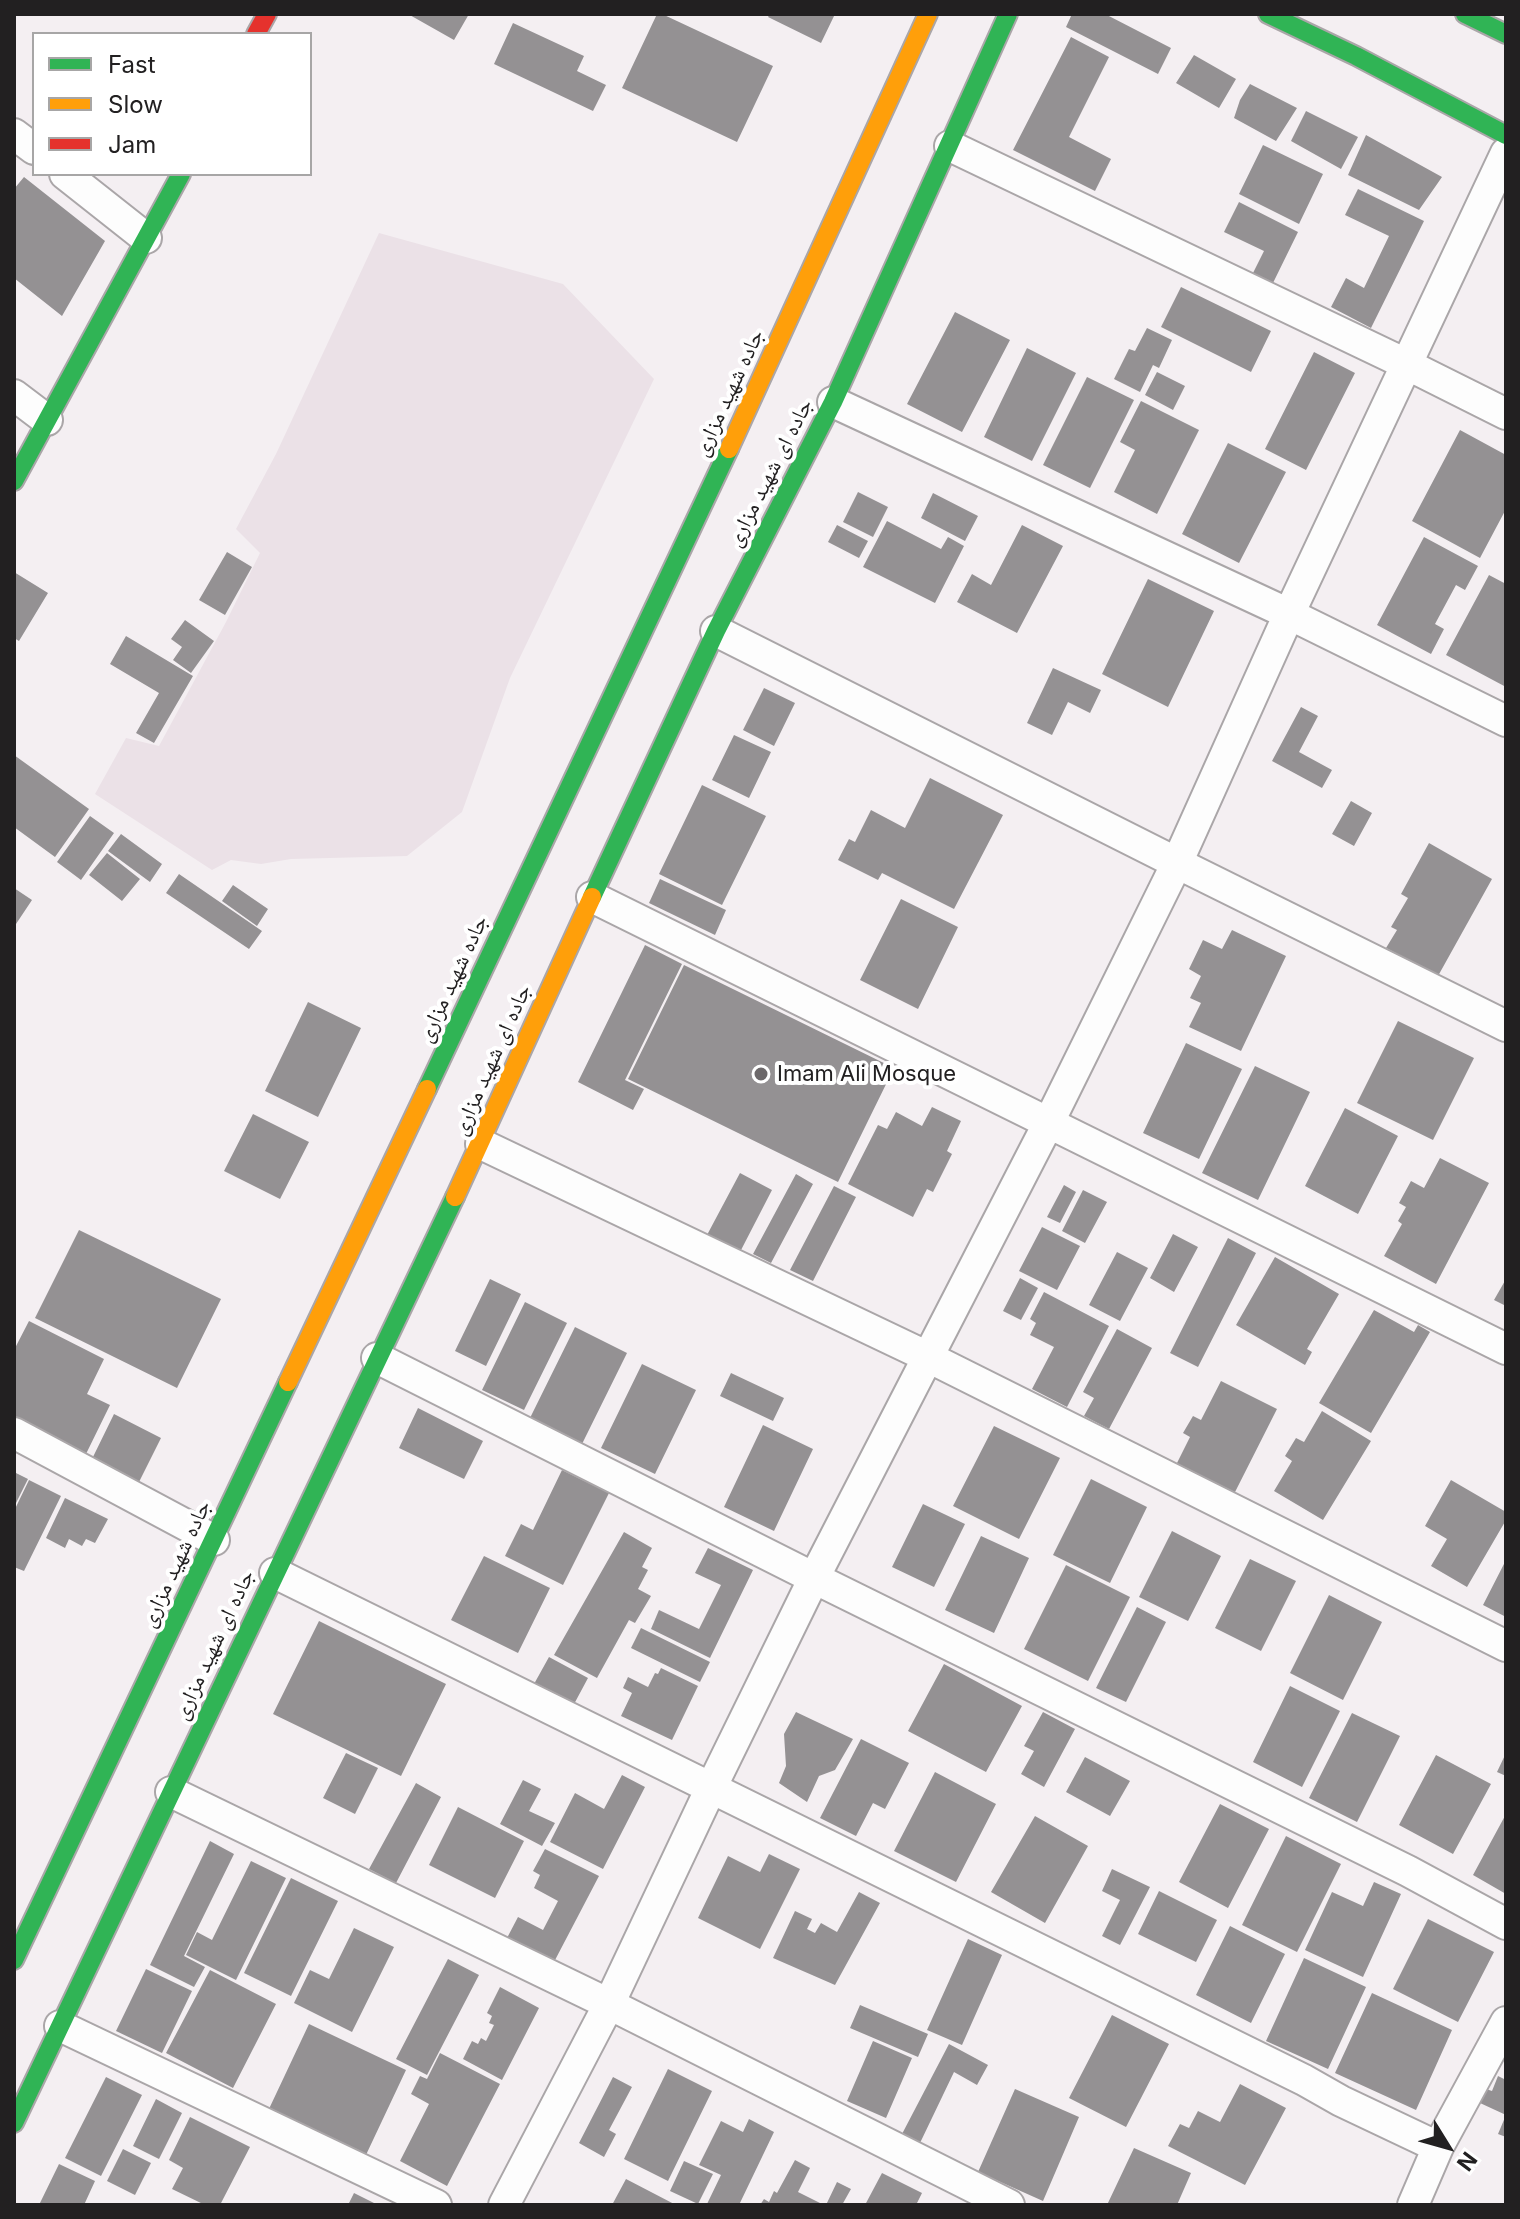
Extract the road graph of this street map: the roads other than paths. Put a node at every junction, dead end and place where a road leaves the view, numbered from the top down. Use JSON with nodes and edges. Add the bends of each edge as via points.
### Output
{"nodes":[{"id":1,"x":267,"y":14,"type":"edge"},
{"id":2,"x":928,"y":14,"type":"edge"},
{"id":3,"x":1008,"y":14,"type":"edge"},
{"id":4,"x":1268,"y":14,"type":"edge"},
{"id":5,"x":1465,"y":14,"type":"edge"},
{"id":6,"x":257,"y":32,"type":"edge"},
{"id":7,"x":1506,"y":34,"type":"edge"},
{"id":8,"x":14,"y":134,"type":"edge"},
{"id":9,"x":1506,"y":135,"type":"edge"},
{"id":10,"x":950,"y":146,"type":"junction"},
{"id":11,"x":32,"y":148,"type":"edge"},
{"id":12,"x":1506,"y":153,"type":"edge"},
{"id":13,"x":68,"y":176,"type":"edge"},
{"id":14,"x":180,"y":176,"type":"edge"},
{"id":15,"x":146,"y":238,"type":"junction"},
{"id":16,"x":1406,"y":364,"type":"junction"},
{"id":17,"x":14,"y":395,"type":"edge"},
{"id":18,"x":833,"y":402,"type":"junction"},
{"id":19,"x":1506,"y":414,"type":"edge"},
{"id":20,"x":47,"y":420,"type":"junction"},
{"id":21,"x":14,"y":481,"type":"edge"},
{"id":22,"x":1289,"y":614,"type":"junction"},
{"id":23,"x":716,"y":631,"type":"junction"},
{"id":24,"x":1506,"y":721,"type":"edge"},
{"id":25,"x":1177,"y":863,"type":"junction"},
{"id":26,"x":592,"y":897,"type":"junction"},
{"id":27,"x":1506,"y":1026,"type":"edge"},
{"id":28,"x":1049,"y":1122,"type":"junction"},
{"id":29,"x":481,"y":1144,"type":"junction"},
{"id":30,"x":1506,"y":1349,"type":"edge"},
{"id":31,"x":928,"y":1357,"type":"junction"},
{"id":32,"x":377,"y":1358,"type":"junction"},
{"id":33,"x":14,"y":1433,"type":"edge"},
{"id":34,"x":214,"y":1540,"type":"junction"},
{"id":35,"x":275,"y":1573,"type":"junction"},
{"id":36,"x":814,"y":1578,"type":"junction"},
{"id":37,"x":1506,"y":1646,"type":"edge"},
{"id":38,"x":711,"y":1788,"type":"junction"},
{"id":39,"x":171,"y":1792,"type":"junction"},
{"id":40,"x":1506,"y":1924,"type":"edge"},
{"id":41,"x":14,"y":1960,"type":"edge"},
{"id":42,"x":609,"y":2004,"type":"junction"},
{"id":43,"x":1506,"y":2022,"type":"edge"},
{"id":44,"x":60,"y":2026,"type":"junction"},
{"id":45,"x":14,"y":2123,"type":"edge"},
{"id":46,"x":1438,"y":2147,"type":"junction"},
{"id":47,"x":436,"y":2205,"type":"edge"},
{"id":48,"x":504,"y":2205,"type":"edge"},
{"id":49,"x":1009,"y":2205,"type":"edge"},
{"id":50,"x":1413,"y":2205,"type":"edge"}],
"edges":[{"from":1,"to":6,"type":"main road"},
{"from":2,"to":34,"type":"main road","name":"جاده شهید مزاری","via":[[708,496]]},
{"from":3,"to":10,"type":"main road","name":"جاده ای شهید مزاری"},
{"from":4,"to":9,"type":"main road"},
{"from":5,"to":7,"type":"main road"},
{"from":8,"to":11,"type":"street"},
{"from":10,"to":16,"type":"street"},
{"from":10,"to":18,"type":"main road","name":"جاده ای شهید مزاری"},
{"from":12,"to":16,"type":"street"},
{"from":13,"to":15,"type":"street"},
{"from":14,"to":15,"type":"main road"},
{"from":15,"to":20,"type":"main road"},
{"from":16,"to":19,"type":"street"},
{"from":16,"to":22,"type":"street"},
{"from":17,"to":20,"type":"street"},
{"from":18,"to":22,"type":"street"},
{"from":18,"to":23,"type":"main road","name":"جاده ای شهید مزاری"},
{"from":20,"to":21,"type":"main road"},
{"from":22,"to":24,"type":"street"},
{"from":22,"to":25,"type":"street"},
{"from":23,"to":25,"type":"street"},
{"from":23,"to":26,"type":"main road","name":"جاده ای شهید مزاری"},
{"from":25,"to":27,"type":"street"},
{"from":25,"to":28,"type":"street"},
{"from":26,"to":28,"type":"street"},
{"from":26,"to":29,"type":"main road","name":"جاده ای شهید مزاری"},
{"from":28,"to":30,"type":"street"},
{"from":28,"to":31,"type":"street"},
{"from":29,"to":31,"type":"street"},
{"from":29,"to":32,"type":"main road","name":"جاده ای شهید مزاری"},
{"from":31,"to":36,"type":"street"},
{"from":31,"to":37,"type":"street"},
{"from":32,"to":35,"type":"main road","name":"جاده ای شهید مزاری"},
{"from":32,"to":36,"type":"street"},
{"from":33,"to":34,"type":"street"},
{"from":34,"to":41,"type":"main road","name":"جاده شهید مزاری"},
{"from":35,"to":38,"type":"street"},
{"from":35,"to":39,"type":"main road","name":"جاده ای شهید مزاری"},
{"from":36,"to":38,"type":"street"},
{"from":36,"to":40,"type":"street"},
{"from":38,"to":42,"type":"street"},
{"from":38,"to":46,"type":"street"},
{"from":39,"to":42,"type":"street"},
{"from":39,"to":44,"type":"main road","name":"جاده ای شهید مزاری"},
{"from":42,"to":48,"type":"street"},
{"from":42,"to":49,"type":"street"},
{"from":43,"to":46,"type":"street"},
{"from":44,"to":45,"type":"main road","name":"جاده ای شهید مزاری"},
{"from":44,"to":47,"type":"street"},
{"from":46,"to":50,"type":"street"}]}
